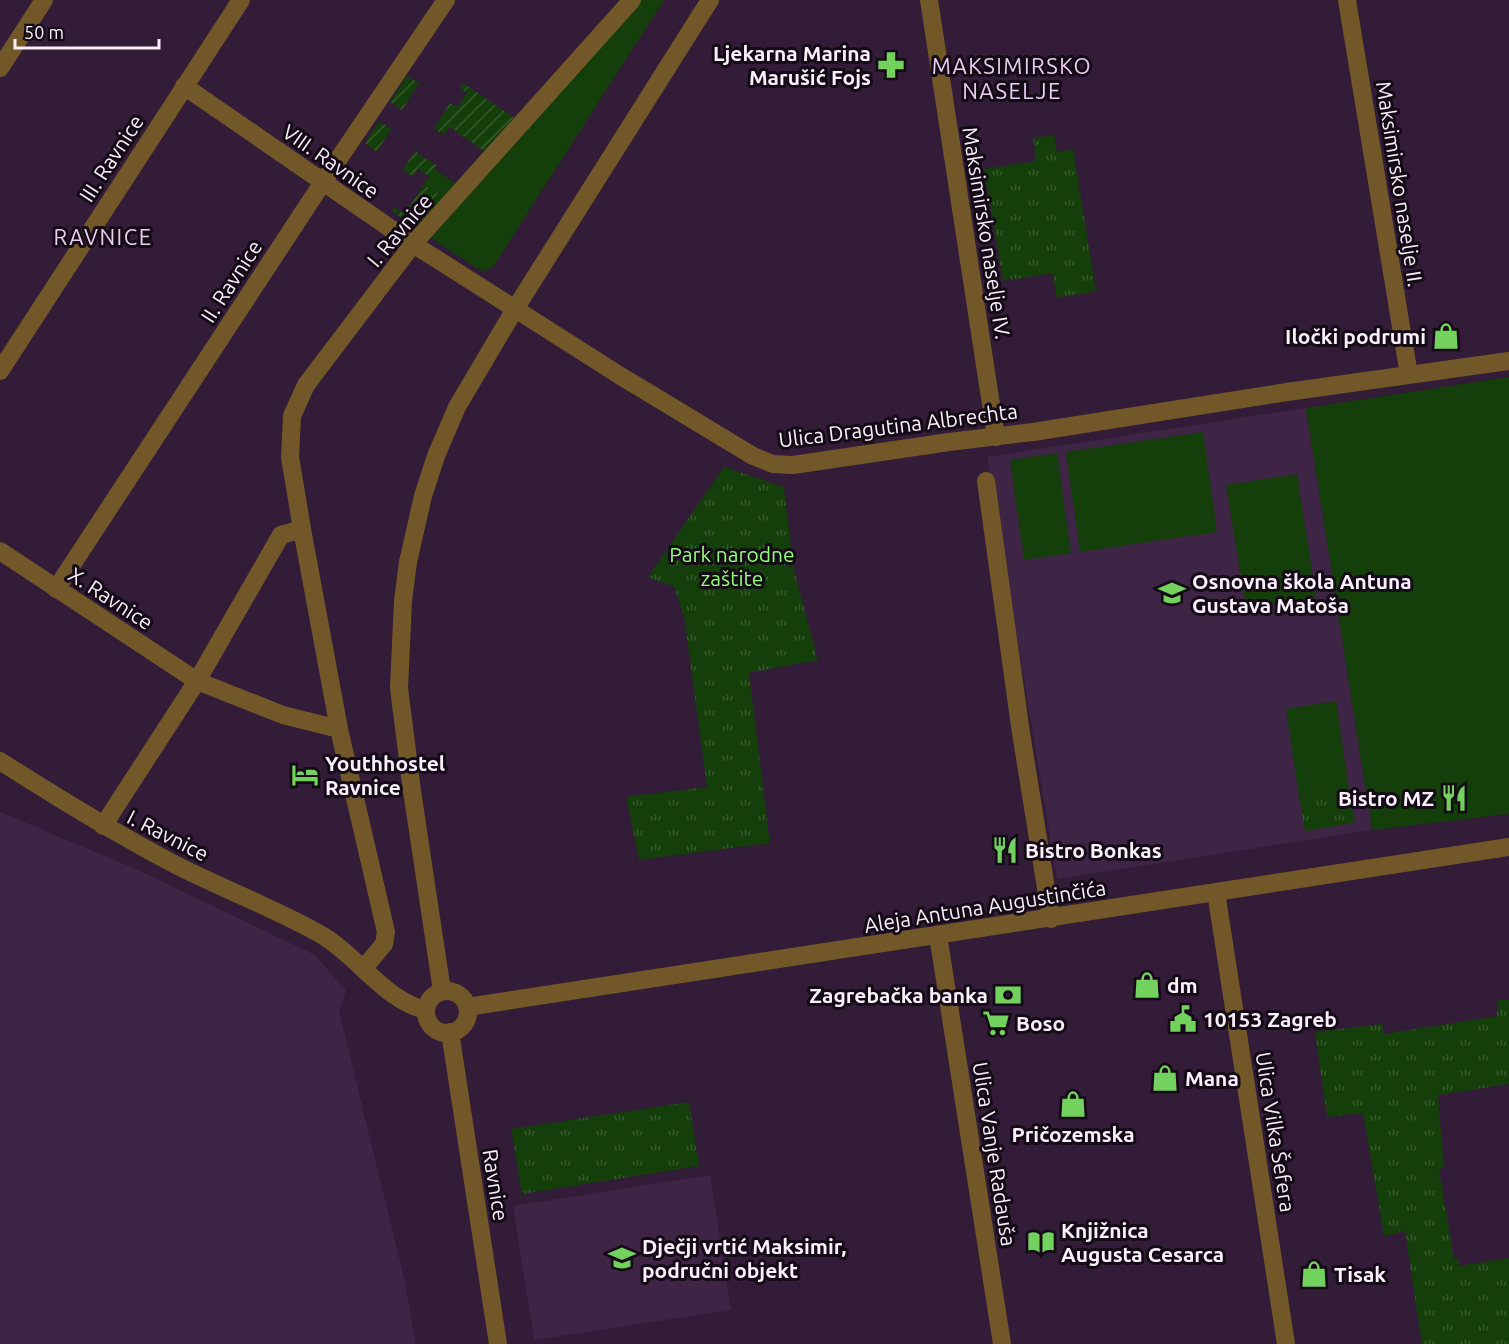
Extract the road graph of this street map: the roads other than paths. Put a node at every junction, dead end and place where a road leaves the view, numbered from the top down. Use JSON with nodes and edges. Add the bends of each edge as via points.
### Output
{"nodes":[{"id":1,"x":44,"y":0,"type":"edge"},
{"id":2,"x":241,"y":0,"type":"edge"},
{"id":3,"x":446,"y":0,"type":"edge"},
{"id":4,"x":632,"y":0,"type":"edge"},
{"id":5,"x":710,"y":0,"type":"edge"},
{"id":6,"x":929,"y":0,"type":"edge"},
{"id":7,"x":1347,"y":0,"type":"edge"},
{"id":8,"x":0,"y":68,"type":"edge"},
{"id":9,"x":184,"y":86,"type":"junction"},
{"id":10,"x":323,"y":182,"type":"junction"},
{"id":11,"x":413,"y":244,"type":"junction"},
{"id":12,"x":515,"y":309,"type":"junction"},
{"id":13,"x":1509,"y":361,"type":"edge"},
{"id":14,"x":0,"y":371,"type":"edge"},
{"id":15,"x":1409,"y":375,"type":"junction"},
{"id":16,"x":996,"y":437,"type":"junction"},
{"id":17,"x":986,"y":481,"type":"dead end"},
{"id":18,"x":302,"y":529,"type":"junction"},
{"id":19,"x":0,"y":551,"type":"edge"},
{"id":20,"x":56,"y":589,"type":"junction"},
{"id":21,"x":197,"y":681,"type":"junction"},
{"id":22,"x":339,"y":729,"type":"junction"},
{"id":23,"x":0,"y":761,"type":"edge"},
{"id":24,"x":103,"y":826,"type":"junction"},
{"id":25,"x":1509,"y":847,"type":"edge"},
{"id":26,"x":1216,"y":892,"type":"junction"},
{"id":27,"x":1051,"y":919,"type":"junction"},
{"id":28,"x":938,"y":935,"type":"junction"},
{"id":29,"x":364,"y":968,"type":"junction"},
{"id":30,"x":442,"y":991,"type":"junction"},
{"id":31,"x":467,"y":1007,"type":"junction"},
{"id":32,"x":426,"y":1010,"type":"junction"},
{"id":33,"x":450,"y":1032,"type":"junction"},
{"id":34,"x":498,"y":1344,"type":"edge"},
{"id":35,"x":1002,"y":1344,"type":"edge"},
{"id":36,"x":1286,"y":1344,"type":"edge"}],
"edges":[{"from":1,"to":8,"type":"street"},
{"from":2,"to":9,"type":"street","name":"III. Ravnice"},
{"from":3,"to":10,"type":"street","name":"II. Ravnice"},
{"from":4,"to":11,"type":"street","name":"I. Ravnice"},
{"from":5,"to":12,"type":"street"},
{"from":6,"to":16,"type":"street","name":"Maksimirsko naselje IV."},
{"from":7,"to":15,"type":"street","name":"Maksimirsko naselje II."},
{"from":9,"to":10,"type":"street","name":"VIII. Ravnice"},
{"from":9,"to":14,"type":"street","name":"III. Ravnice"},
{"from":10,"to":11,"type":"street","name":"VIII. Ravnice"},
{"from":10,"to":20,"type":"street","name":"II. Ravnice"},
{"from":11,"to":12,"type":"street","name":"VIII. Ravnice"},
{"from":11,"to":18,"type":"street","name":"I. Ravnice","via":[[306,385],[292,416],[290,457]]},
{"from":12,"to":16,"type":"street","name":"Ulica Dragutina Albrechta","via":[[715,434],[773,464],[794,465]]},
{"from":12,"to":30,"type":"street","via":[[457,407],[436,456],[423,496],[403,601],[399,688]]},
{"from":13,"to":15,"type":"street","name":"Ulica Dragutina Albrechta"},
{"from":15,"to":16,"type":"street","name":"Ulica Dragutina Albrechta"},
{"from":17,"to":27,"type":"street"},
{"from":18,"to":21,"type":"street","name":"I. Ravnice","via":[[282,535]]},
{"from":18,"to":22,"type":"street","name":"I. Ravnice"},
{"from":19,"to":20,"type":"street","name":"X. Ravnice"},
{"from":20,"to":21,"type":"street","name":"X. Ravnice"},
{"from":21,"to":22,"type":"street","via":[[283,715]]},
{"from":21,"to":24,"type":"street","name":"I. Ravnice"},
{"from":22,"to":29,"type":"street","name":"I. Ravnice","via":[[386,932],[384,944]]},
{"from":23,"to":24,"type":"street"},
{"from":24,"to":29,"type":"street","name":"I. Ravnice","via":[[320,934]]},
{"from":25,"to":26,"type":"street","name":"Aleja Antuna Augustinčića"},
{"from":26,"to":27,"type":"street","name":"Aleja Antuna Augustinčića"},
{"from":26,"to":36,"type":"street","name":"Ulica Vilka Šefera"},
{"from":27,"to":28,"type":"street","name":"Aleja Antuna Augustinčića"},
{"from":28,"to":31,"type":"street","name":"Aleja Antuna Augustinčića"},
{"from":28,"to":35,"type":"street","name":"Ulica Vanje Radauša"},
{"from":29,"to":32,"type":"street","name":"I. Ravnice","via":[[401,1002]]},
{"from":30,"to":31,"type":"street","via":[[461,996]]},
{"from":30,"to":32,"type":"street","via":[[431,998]]},
{"from":31,"to":33,"type":"street","via":[[466,1020]]},
{"from":32,"to":33,"type":"street","via":[[432,1027]]},
{"from":33,"to":34,"type":"street","name":"Ravnice"}]}
